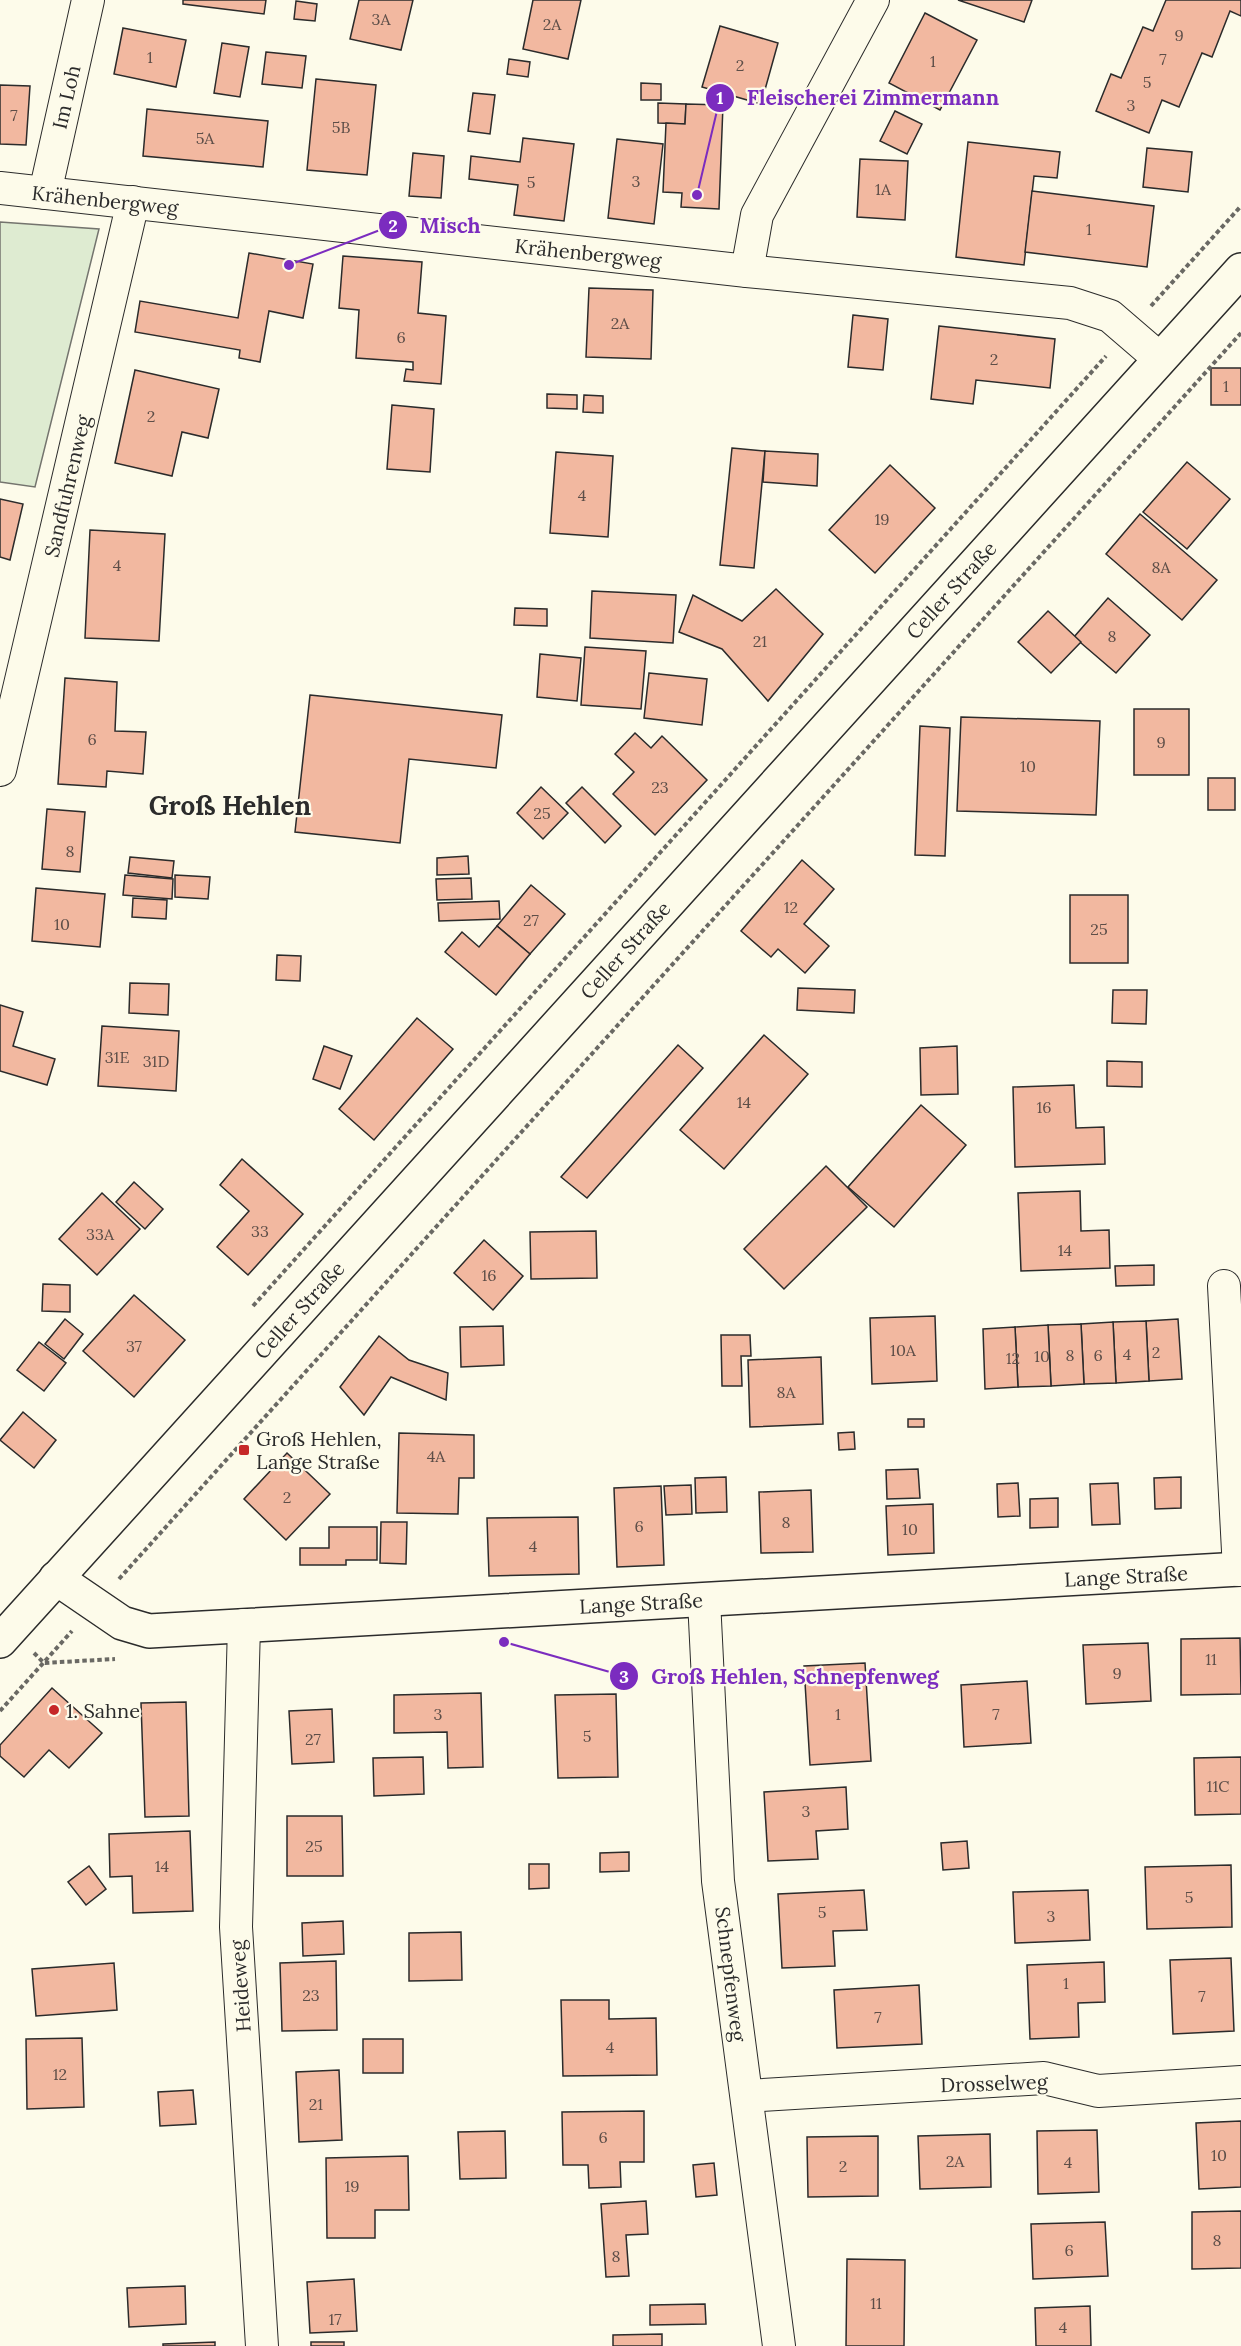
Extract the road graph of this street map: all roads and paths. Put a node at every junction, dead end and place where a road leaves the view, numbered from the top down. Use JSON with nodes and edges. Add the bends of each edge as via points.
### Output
{"nodes":[{"id":1,"x":88,"y":0,"type":"edge"},
{"id":2,"x":873,"y":0,"type":"edge"},
{"id":3,"x":0,"y":188,"type":"edge"},
{"id":4,"x":45,"y":193,"type":"junction"},
{"id":5,"x":133,"y":202,"type":"junction"},
{"id":6,"x":1241,"y":206,"type":"edge"},
{"id":7,"x":1214,"y":236,"type":"dead end"},
{"id":8,"x":1241,"y":270,"type":"edge"},
{"id":9,"x":747,"y":271,"type":"junction"},
{"id":10,"x":1241,"y":333,"type":"edge"},
{"id":11,"x":1160,"y":359,"type":"junction"},
{"id":12,"x":1032,"y":437,"type":"dead end"},
{"id":13,"x":0,"y":770,"type":"edge"},
{"id":14,"x":1224,"y":1286,"type":"dead end"},
{"id":15,"x":250,"y":1308,"type":"dead end"},
{"id":16,"x":172,"y":1520,"type":"dead end"},
{"id":17,"x":1240,"y":1570,"type":"edge"},
{"id":18,"x":56,"y":1578,"type":"junction"},
{"id":19,"x":704,"y":1600,"type":"junction"},
{"id":20,"x":244,"y":1625,"type":"junction"},
{"id":21,"x":149,"y":1631,"type":"junction"},
{"id":22,"x":5,"y":1636,"type":"edge"},
{"id":23,"x":0,"y":1711,"type":"edge"},
{"id":24,"x":1241,"y":2082,"type":"edge"},
{"id":25,"x":747,"y":2096,"type":"junction"},
{"id":26,"x":262,"y":2346,"type":"edge"},
{"id":27,"x":779,"y":2346,"type":"edge"}],
"edges":[{"from":1,"to":4,"type":"street","name":"Im Loh"},
{"from":2,"to":9,"type":"street","via":[[757,215]]},
{"from":3,"to":4,"type":"street","name":"Krähenbergweg"},
{"from":4,"to":5,"type":"street","name":"Krähenbergweg"},
{"from":5,"to":9,"type":"street","name":"Krähenbergweg"},
{"from":5,"to":13,"type":"street","name":"Sandfuhrenweg"},
{"from":6,"to":7,"type":"path"},
{"from":8,"to":11,"type":"main road","name":"Celler Straße"},
{"from":9,"to":11,"type":"street","name":"Krähenbergweg","via":[[1070,303],[1110,316]]},
{"from":10,"to":16,"type":"path"},
{"from":11,"to":18,"type":"main road","name":"Celler Straße"},
{"from":12,"to":15,"type":"path"},
{"from":14,"to":17,"type":"street"},
{"from":17,"to":19,"type":"main road","name":"Lange Straße"},
{"from":18,"to":21,"type":"main road","name":"Lange Straße","via":[[122,1623]]},
{"from":18,"to":22,"type":"main road","name":"Celler Straße"},
{"from":19,"to":20,"type":"main road","name":"Lange Straße"},
{"from":19,"to":25,"type":"street","name":"Schnepfenweg","via":[[718,1881]]},
{"from":20,"to":21,"type":"main road","name":"Lange Straße"},
{"from":20,"to":26,"type":"street","name":"Heideweg","via":[[236,1927]]},
{"from":21,"to":23,"type":"path","via":[[135,1658],[44,1663]]},
{"from":24,"to":25,"type":"street","name":"Drosselweg","via":[[1098,2091],[1044,2078]]},
{"from":25,"to":27,"type":"street","name":"Schnepfenweg"}]}
